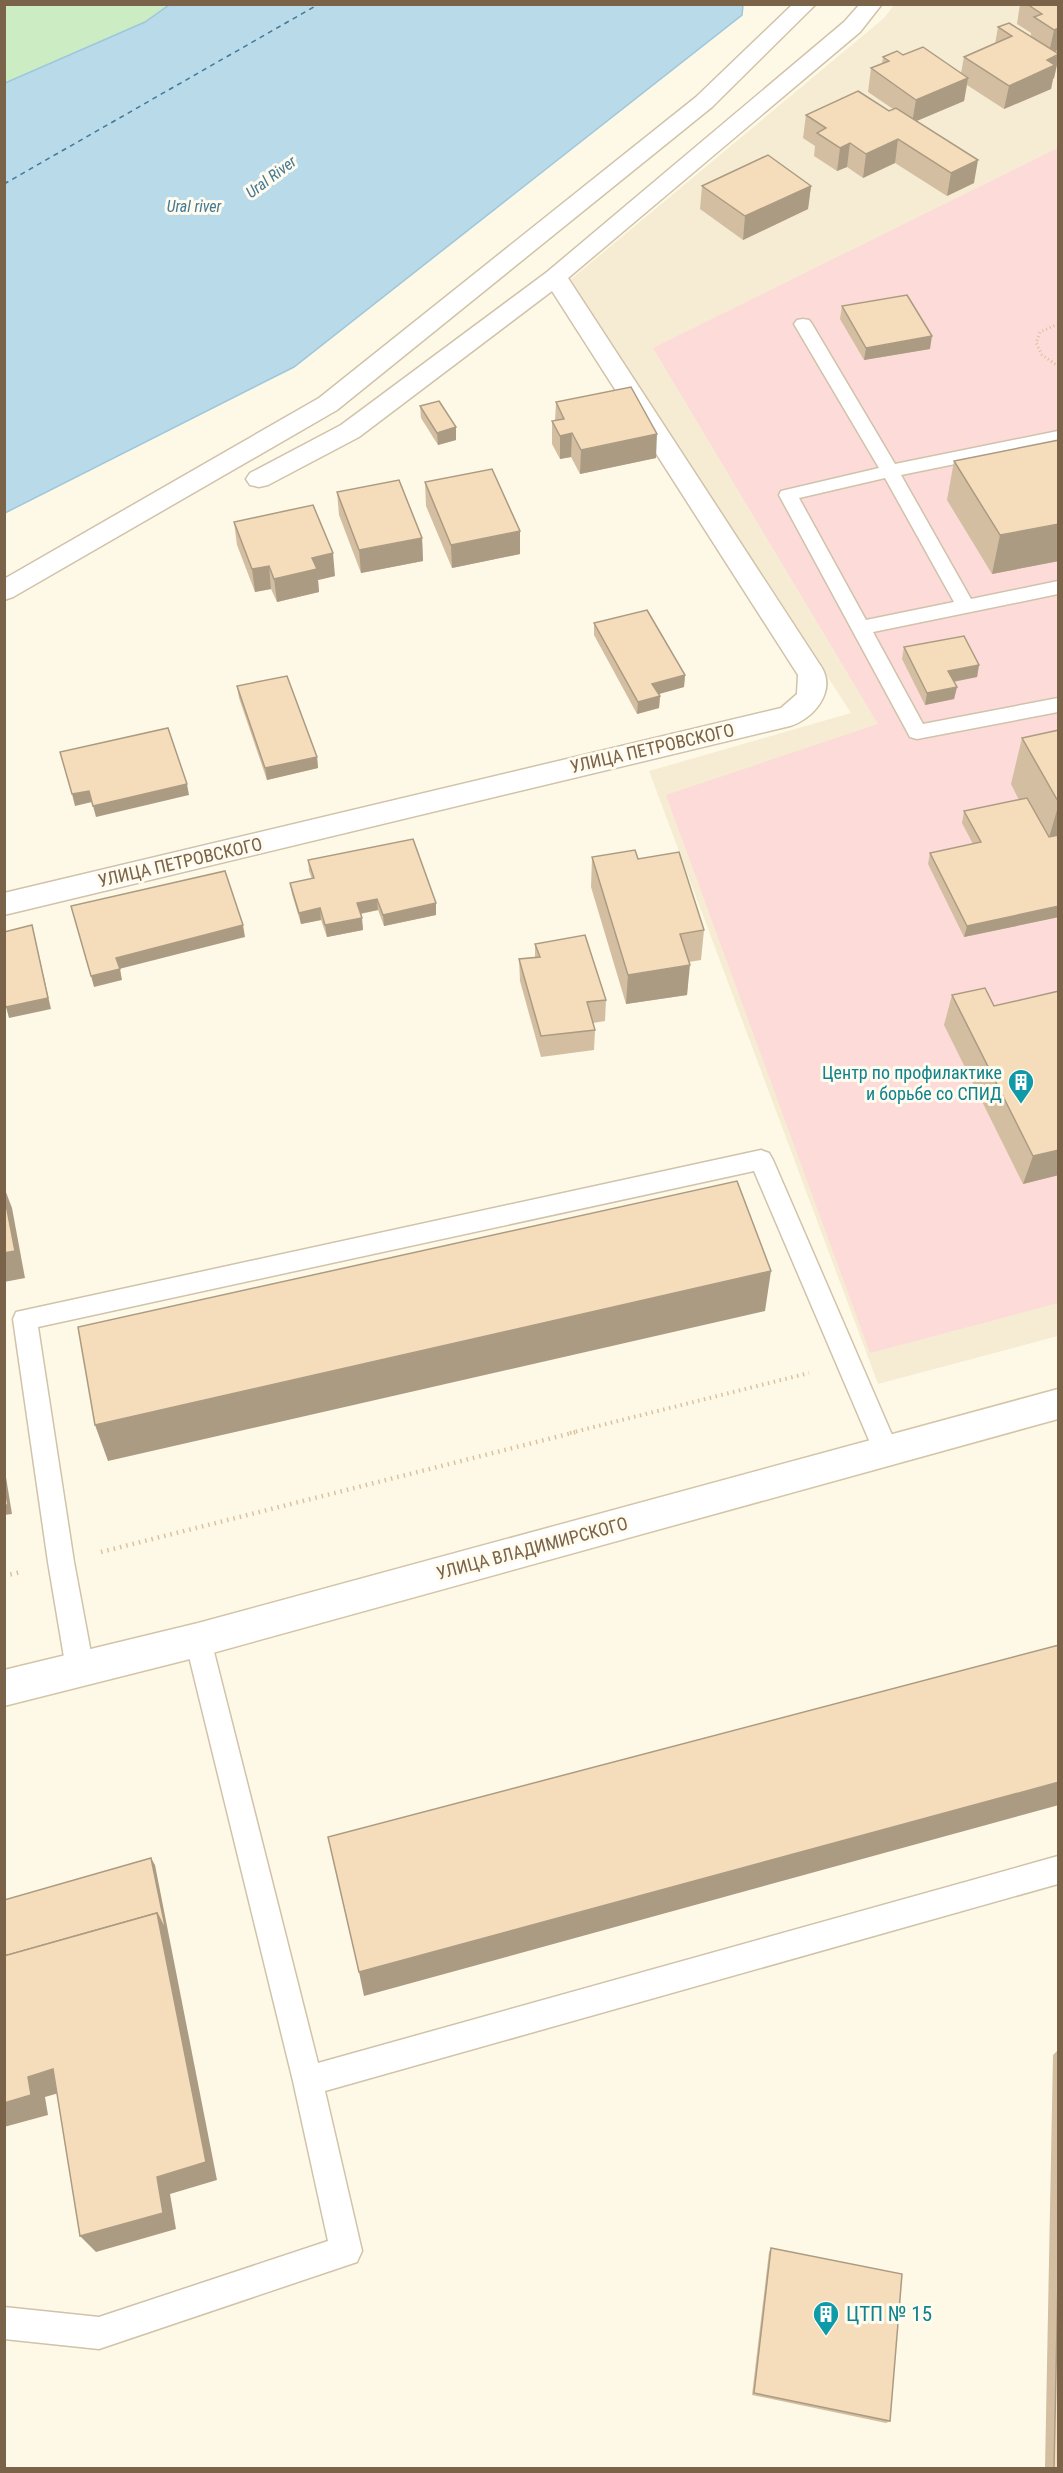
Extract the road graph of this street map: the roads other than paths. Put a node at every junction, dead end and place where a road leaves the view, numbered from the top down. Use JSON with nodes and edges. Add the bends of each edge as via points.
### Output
{"nodes":[{"id":1,"x":806,"y":4,"type":"edge"},
{"id":2,"x":872,"y":4,"type":"edge"},
{"id":3,"x":555,"y":277,"type":"junction"},
{"id":4,"x":803,"y":324,"type":"dead end"},
{"id":5,"x":1059,"y":437,"type":"edge"},
{"id":6,"x":890,"y":471,"type":"junction"},
{"id":7,"x":259,"y":479,"type":"dead end"},
{"id":8,"x":1059,"y":588,"type":"edge"},
{"id":9,"x":4,"y":591,"type":"edge"},
{"id":10,"x":966,"y":607,"type":"junction"},
{"id":11,"x":861,"y":628,"type":"junction"},
{"id":12,"x":1059,"y":705,"type":"edge"},
{"id":13,"x":4,"y":904,"type":"edge"},
{"id":14,"x":15,"y":1321,"type":"edge"},
{"id":15,"x":1059,"y":1404,"type":"edge"},
{"id":16,"x":886,"y":1452,"type":"junction"},
{"id":17,"x":198,"y":1640,"type":"junction"},
{"id":18,"x":80,"y":1669,"type":"junction"},
{"id":19,"x":4,"y":1688,"type":"edge"},
{"id":20,"x":1059,"y":1870,"type":"edge"},
{"id":21,"x":308,"y":2081,"type":"junction"},
{"id":22,"x":4,"y":2323,"type":"edge"}],
"edges":[{"from":1,"to":9,"type":"street","via":[[704,102],[328,404]]},
{"from":2,"to":3,"type":"street","via":[[852,27]]},
{"from":3,"to":7,"type":"street","via":[[350,431]]},
{"from":3,"to":13,"type":"street","name":"УЛИЦА ПЕТРОВСКОГО","via":[[812,675],[811,697],[790,716]]},
{"from":4,"to":6,"type":"lane"},
{"from":5,"to":6,"type":"lane"},
{"from":6,"to":10,"type":"lane"},
{"from":6,"to":11,"type":"lane","via":[[788,495]]},
{"from":8,"to":10,"type":"lane"},
{"from":10,"to":11,"type":"lane"},
{"from":11,"to":12,"type":"lane","via":[[917,732]]},
{"from":14,"to":16,"type":"lane","via":[[761,1160]]},
{"from":14,"to":18,"type":"lane"},
{"from":15,"to":16,"type":"street","name":"УЛИЦА ВЛАДИМИРСКОГО"},
{"from":16,"to":17,"type":"street","name":"УЛИЦА ВЛАДИМИРСКОГО"},
{"from":17,"to":18,"type":"street","name":"УЛИЦА ВЛАДИМИРСКОГО"},
{"from":17,"to":21,"type":"lane"},
{"from":18,"to":19,"type":"street","name":"УЛИЦА ВЛАДИМИРСКОГО"},
{"from":20,"to":21,"type":"lane"},
{"from":21,"to":22,"type":"lane","via":[[346,2251],[99,2333]]}]}
